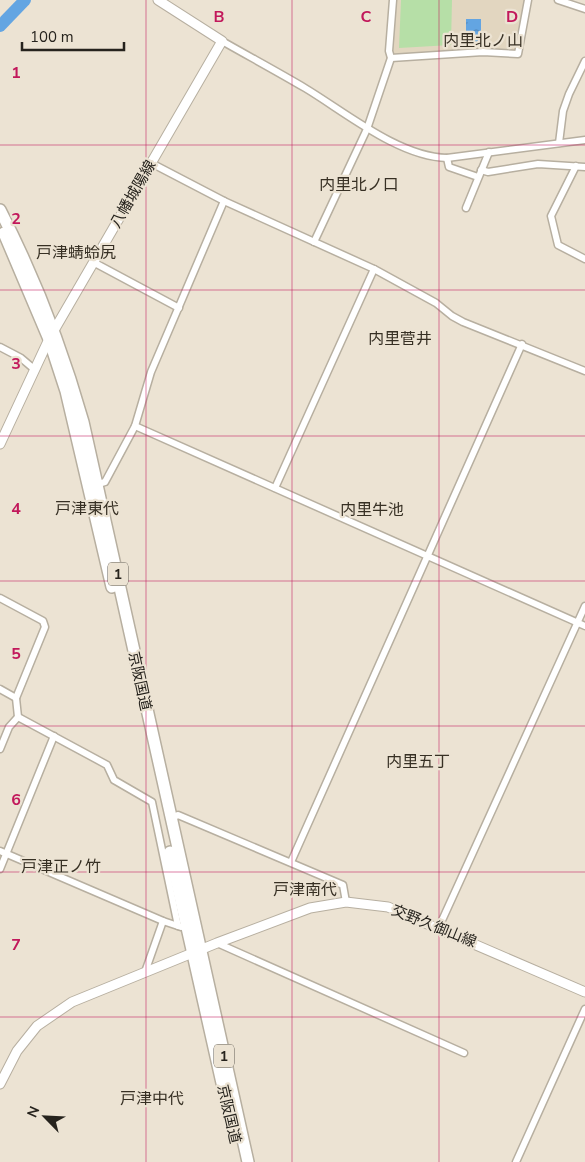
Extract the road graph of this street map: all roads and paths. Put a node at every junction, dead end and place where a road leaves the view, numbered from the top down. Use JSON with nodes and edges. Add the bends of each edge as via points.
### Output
{"nodes":[{"id":1,"x":158,"y":0,"type":"edge"},
{"id":2,"x":393,"y":0,"type":"edge"},
{"id":3,"x":528,"y":0,"type":"edge"},
{"id":4,"x":558,"y":0,"type":"edge"},
{"id":5,"x":585,"y":10,"type":"edge"},
{"id":6,"x":222,"y":41,"type":"junction"},
{"id":7,"x":391,"y":58,"type":"junction"},
{"id":8,"x":585,"y":61,"type":"edge"},
{"id":9,"x":368,"y":129,"type":"junction"},
{"id":10,"x":585,"y":140,"type":"edge"},
{"id":11,"x":559,"y":143,"type":"junction"},
{"id":12,"x":489,"y":152,"type":"junction"},
{"id":13,"x":447,"y":158,"type":"junction"},
{"id":14,"x":150,"y":163,"type":"junction"},
{"id":15,"x":576,"y":166,"type":"junction"},
{"id":16,"x":585,"y":167,"type":"edge"},
{"id":17,"x":481,"y":170,"type":"junction"},
{"id":18,"x":478,"y":177,"type":"junction"},
{"id":19,"x":224,"y":201,"type":"junction"},
{"id":20,"x":466,"y":208,"type":"dead end"},
{"id":21,"x":0,"y":210,"type":"edge"},
{"id":22,"x":0,"y":225,"type":"edge"},
{"id":23,"x":314,"y":242,"type":"junction"},
{"id":24,"x":585,"y":259,"type":"edge"},
{"id":25,"x":93,"y":262,"type":"junction"},
{"id":26,"x":374,"y":269,"type":"junction"},
{"id":27,"x":179,"y":308,"type":"junction"},
{"id":28,"x":51,"y":334,"type":"junction"},
{"id":29,"x":522,"y":344,"type":"junction"},
{"id":30,"x":0,"y":347,"type":"edge"},
{"id":31,"x":34,"y":369,"type":"junction"},
{"id":32,"x":585,"y":371,"type":"edge"},
{"id":33,"x":135,"y":426,"type":"junction"},
{"id":34,"x":0,"y":444,"type":"edge"},
{"id":35,"x":98,"y":484,"type":"junction"},
{"id":36,"x":275,"y":488,"type":"junction"},
{"id":37,"x":427,"y":556,"type":"junction"},
{"id":38,"x":0,"y":598,"type":"edge"},
{"id":39,"x":585,"y":606,"type":"edge"},
{"id":40,"x":578,"y":622,"type":"junction"},
{"id":41,"x":585,"y":626,"type":"edge"},
{"id":42,"x":0,"y":690,"type":"edge"},
{"id":43,"x":16,"y":698,"type":"junction"},
{"id":44,"x":18,"y":717,"type":"junction"},
{"id":45,"x":54,"y":736,"type":"junction"},
{"id":46,"x":0,"y":749,"type":"edge"},
{"id":47,"x":170,"y":819,"type":"junction"},
{"id":48,"x":3,"y":852,"type":"edge"},
{"id":49,"x":291,"y":862,"type":"junction"},
{"id":50,"x":0,"y":869,"type":"edge"},
{"id":51,"x":346,"y":902,"type":"junction"},
{"id":52,"x":163,"y":922,"type":"junction"},
{"id":53,"x":182,"y":927,"type":"junction"},
{"id":54,"x":439,"y":927,"type":"junction"},
{"id":55,"x":217,"y":943,"type":"junction"},
{"id":56,"x":196,"y":952,"type":"junction"},
{"id":57,"x":145,"y":972,"type":"junction"},
{"id":58,"x":585,"y":992,"type":"edge"},
{"id":59,"x":585,"y":1009,"type":"edge"},
{"id":60,"x":464,"y":1053,"type":"dead end"},
{"id":61,"x":0,"y":1084,"type":"edge"},
{"id":62,"x":240,"y":1162,"type":"edge"},
{"id":63,"x":248,"y":1162,"type":"edge"},
{"id":64,"x":516,"y":1162,"type":"edge"}],
"edges":[{"from":1,"to":6,"type":"main road"},
{"from":2,"to":7,"type":"street"},
{"from":3,"to":7,"type":"street","via":[[518,54],[482,52]]},
{"from":4,"to":5,"type":"street"},
{"from":6,"to":9,"type":"street","via":[[305,88]]},
{"from":6,"to":14,"type":"main road","name":"八幡城陽線"},
{"from":7,"to":9,"type":"street"},
{"from":8,"to":11,"type":"street","via":[[566,102]]},
{"from":9,"to":13,"type":"street","via":[[423,155]]},
{"from":9,"to":23,"type":"street"},
{"from":10,"to":11,"type":"street"},
{"from":11,"to":12,"type":"street"},
{"from":12,"to":13,"type":"street"},
{"from":12,"to":17,"type":"street"},
{"from":13,"to":18,"type":"street","via":[[449,167]]},
{"from":14,"to":19,"type":"street"},
{"from":14,"to":25,"type":"main road","name":"八幡城陽線"},
{"from":15,"to":16,"type":"street"},
{"from":15,"to":17,"type":"street","via":[[538,164],[488,172]]},
{"from":15,"to":24,"type":"street","via":[[550,216],[558,245]]},
{"from":17,"to":18,"type":"street"},
{"from":18,"to":20,"type":"street"},
{"from":19,"to":23,"type":"street"},
{"from":19,"to":27,"type":"street"},
{"from":21,"to":28,"type":"highway","name":"京阪国道","number":"1","via":[[24,258]]},
{"from":22,"to":28,"type":"highway","name":"京阪国道","number":"1"},
{"from":23,"to":26,"type":"street"},
{"from":25,"to":27,"type":"street"},
{"from":25,"to":28,"type":"main road","name":"八幡城陽線"},
{"from":26,"to":29,"type":"street","via":[[436,303],[452,316]]},
{"from":26,"to":36,"type":"street"},
{"from":27,"to":33,"type":"street","via":[[151,372]]},
{"from":28,"to":31,"type":"main road","name":"八幡城陽線"},
{"from":28,"to":35,"type":"highway","name":"京阪国道","number":"1","via":[[83,422]]},
{"from":28,"to":53,"type":"highway","name":"京阪国道","number":"1","via":[[90,486]]},
{"from":29,"to":32,"type":"street"},
{"from":29,"to":37,"type":"street"},
{"from":30,"to":31,"type":"street"},
{"from":31,"to":34,"type":"main road","name":"八幡城陽線"},
{"from":33,"to":35,"type":"street","via":[[105,482]]},
{"from":33,"to":36,"type":"street"},
{"from":35,"to":47,"type":"highway","name":"京阪国道","number":"1"},
{"from":36,"to":37,"type":"street"},
{"from":37,"to":40,"type":"street"},
{"from":37,"to":49,"type":"street"},
{"from":38,"to":43,"type":"street","via":[[44,621],[45,627]]},
{"from":39,"to":40,"type":"street"},
{"from":40,"to":41,"type":"street"},
{"from":40,"to":54,"type":"street"},
{"from":42,"to":43,"type":"street"},
{"from":43,"to":44,"type":"street"},
{"from":44,"to":45,"type":"street"},
{"from":44,"to":46,"type":"street","via":[[9,727]]},
{"from":45,"to":48,"type":"street"},
{"from":45,"to":53,"type":"street","via":[[107,766],[114,780],[152,802]]},
{"from":47,"to":49,"type":"street","via":[[178,815]]},
{"from":47,"to":56,"type":"highway","name":"京阪国道","number":"1"},
{"from":48,"to":50,"type":"street"},
{"from":48,"to":52,"type":"street"},
{"from":49,"to":51,"type":"street","via":[[343,885]]},
{"from":51,"to":54,"type":"main road","name":"交野久御山線","via":[[388,907]]},
{"from":51,"to":55,"type":"main road","name":"交野久御山線","via":[[310,908]]},
{"from":52,"to":53,"type":"street"},
{"from":52,"to":57,"type":"street"},
{"from":53,"to":56,"type":"highway","name":"京阪国道","number":"1"},
{"from":54,"to":58,"type":"main road","name":"交野久御山線"},
{"from":55,"to":56,"type":"main road","name":"交野久御山線"},
{"from":55,"to":60,"type":"street"},
{"from":56,"to":57,"type":"main road","name":"交野久御山線"},
{"from":56,"to":62,"type":"highway","name":"京阪国道","number":"1"},
{"from":56,"to":63,"type":"highway","name":"京阪国道","number":"1"},
{"from":57,"to":61,"type":"main road","name":"交野久御山線","via":[[72,1002],[37,1026],[17,1051]]},
{"from":59,"to":64,"type":"street"}]}
